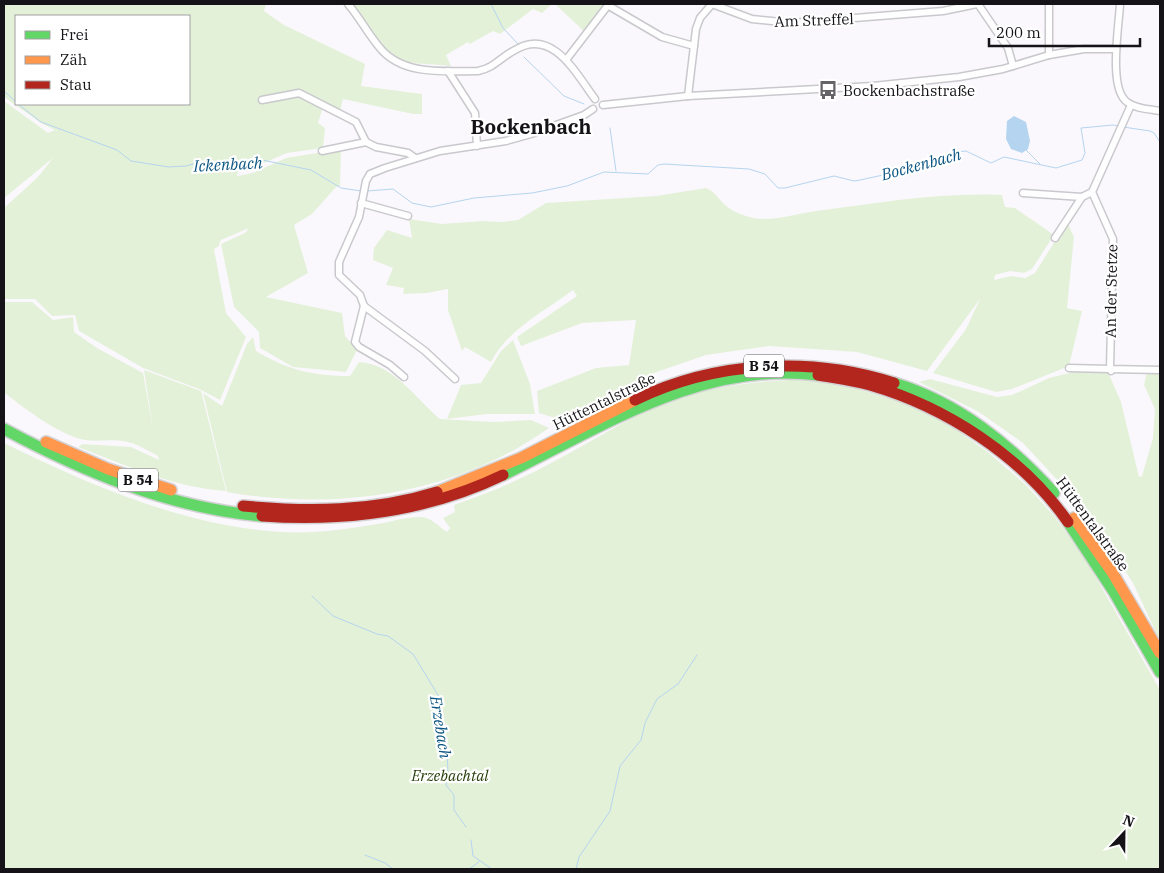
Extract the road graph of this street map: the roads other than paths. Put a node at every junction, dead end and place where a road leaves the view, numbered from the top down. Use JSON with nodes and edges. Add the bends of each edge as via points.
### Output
{"nodes":[{"id":1,"x":348,"y":4,"type":"edge"},
{"id":2,"x":712,"y":4,"type":"edge"},
{"id":3,"x":978,"y":4,"type":"edge"},
{"id":4,"x":1049,"y":4,"type":"edge"},
{"id":5,"x":1120,"y":4,"type":"edge"},
{"id":6,"x":609,"y":5,"type":"edge"},
{"id":7,"x":694,"y":46,"type":"junction"},
{"id":8,"x":1116,"y":49,"type":"junction"},
{"id":9,"x":1049,"y":56,"type":"junction"},
{"id":10,"x":566,"y":60,"type":"junction"},
{"id":11,"x":1013,"y":66,"type":"junction"},
{"id":12,"x":448,"y":71,"type":"junction"},
{"id":13,"x":688,"y":96,"type":"junction"},
{"id":14,"x":594,"y":99,"type":"junction"},
{"id":15,"x":262,"y":100,"type":"dead end"},
{"id":16,"x":603,"y":105,"type":"junction"},
{"id":17,"x":1131,"y":105,"type":"junction"},
{"id":18,"x":593,"y":109,"type":"junction"},
{"id":19,"x":1160,"y":110,"type":"edge"},
{"id":20,"x":366,"y":142,"type":"junction"},
{"id":21,"x":477,"y":146,"type":"junction"},
{"id":22,"x":322,"y":150,"type":"dead end"},
{"id":23,"x":415,"y":158,"type":"junction"},
{"id":24,"x":1092,"y":192,"type":"junction"},
{"id":25,"x":1023,"y":193,"type":"dead end"},
{"id":26,"x":1082,"y":196,"type":"junction"},
{"id":27,"x":361,"y":203,"type":"junction"},
{"id":28,"x":408,"y":216,"type":"dead end"},
{"id":29,"x":1055,"y":238,"type":"dead end"},
{"id":30,"x":364,"y":306,"type":"junction"},
{"id":31,"x":1069,"y":368,"type":"dead end"},
{"id":32,"x":1160,"y":370,"type":"edge"},
{"id":33,"x":1111,"y":371,"type":"junction"},
{"id":34,"x":404,"y":377,"type":"dead end"},
{"id":35,"x":455,"y":379,"type":"dead end"},
{"id":36,"x":4,"y":420,"type":"edge"},
{"id":37,"x":4,"y":429,"type":"edge"},
{"id":38,"x":1151,"y":645,"type":"junction"},
{"id":39,"x":1160,"y":653,"type":"edge"},
{"id":40,"x":1160,"y":672,"type":"edge"}],
"edges":[{"from":1,"to":12,"type":"street","via":[[380,48],[396,63]]},
{"from":2,"to":3,"type":"street","name":"Am Streffel","via":[[752,19],[791,23],[944,11]]},
{"from":2,"to":7,"type":"street","via":[[698,23]]},
{"from":3,"to":11,"type":"street","via":[[1008,48]]},
{"from":4,"to":9,"type":"street"},
{"from":5,"to":8,"type":"street"},
{"from":6,"to":7,"type":"street","via":[[662,37]]},
{"from":6,"to":10,"type":"street"},
{"from":7,"to":13,"type":"street"},
{"from":8,"to":9,"type":"street","via":[[1084,49]]},
{"from":8,"to":17,"type":"street","via":[[1119,92]]},
{"from":9,"to":11,"type":"street"},
{"from":10,"to":12,"type":"street","via":[[551,46],[535,43],[515,50],[488,69]]},
{"from":10,"to":14,"type":"street"},
{"from":11,"to":13,"type":"street","via":[[959,77],[873,86]]},
{"from":12,"to":21,"type":"street","via":[[475,113]]},
{"from":13,"to":16,"type":"street"},
{"from":14,"to":16,"type":"street"},
{"from":14,"to":18,"type":"street"},
{"from":15,"to":20,"type":"street","via":[[299,93],[356,122]]},
{"from":16,"to":18,"type":"street","via":[[600,110]]},
{"from":17,"to":19,"type":"street"},
{"from":17,"to":24,"type":"street"},
{"from":18,"to":21,"type":"street","via":[[531,134]]},
{"from":20,"to":22,"type":"street"},
{"from":20,"to":23,"type":"street","via":[[408,153]]},
{"from":21,"to":23,"type":"street"},
{"from":23,"to":27,"type":"street","via":[[370,174]]},
{"from":24,"to":26,"type":"street"},
{"from":24,"to":33,"type":"street","name":"An der Stetze","via":[[1113,239]]},
{"from":25,"to":26,"type":"street"},
{"from":26,"to":29,"type":"street"},
{"from":27,"to":28,"type":"street"},
{"from":27,"to":30,"type":"street","via":[[359,217],[338,269],[341,279],[360,296]]},
{"from":30,"to":34,"type":"street","via":[[355,342],[359,348],[390,364]]},
{"from":30,"to":35,"type":"street"},
{"from":31,"to":33,"type":"street"},
{"from":32,"to":33,"type":"street"},
{"from":36,"to":38,"type":"highway","name":"Hüttentalstraße","number":"B 54","via":[[85,460],[192,496],[234,505],[334,511],[402,502],[446,490],[526,456],[645,395],[705,374],[776,365],[848,371],[885,379],[946,404],[1001,441],[1030,466],[1070,512],[1112,572]]},
{"from":37,"to":38,"type":"highway","name":"Hüttentalstraße","number":"B 54","via":[[90,471],[190,503],[282,518],[334,519],[404,510],[456,494],[498,478],[647,403],[707,383],[776,373],[847,379],[908,396],[941,411],[995,446],[1024,471],[1058,509]]},
{"from":38,"to":39,"type":"highway","number":"B 54"},
{"from":38,"to":40,"type":"highway","number":"B 54"}]}
